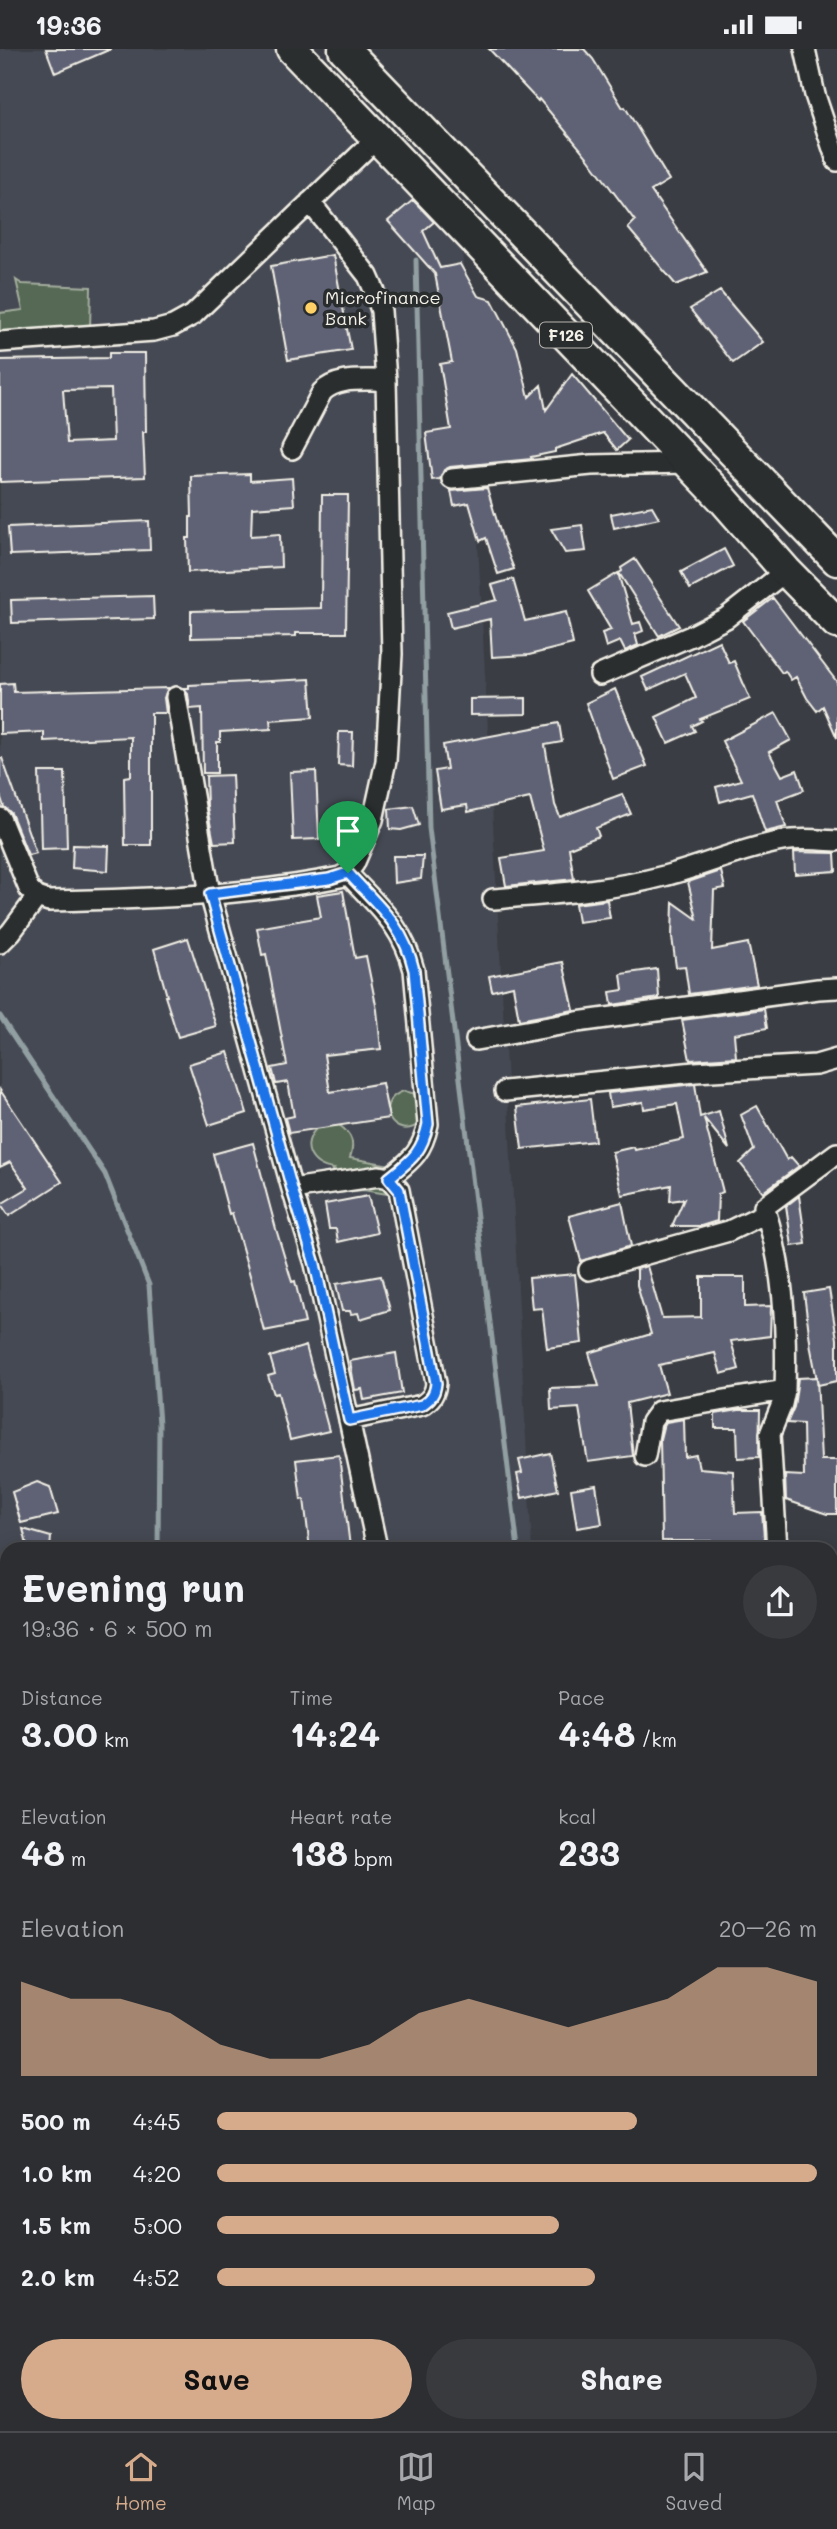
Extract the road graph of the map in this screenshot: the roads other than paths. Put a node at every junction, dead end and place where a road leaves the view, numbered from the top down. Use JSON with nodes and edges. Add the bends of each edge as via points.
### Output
{"nodes":[{"id":1,"x":292,"y":49,"type":"edge"},
{"id":2,"x":806,"y":49,"type":"edge"},
{"id":3,"x":351,"y":51,"type":"edge"},
{"id":4,"x":377,"y":138,"type":"junction"},
{"id":5,"x":837,"y":161,"type":"edge"},
{"id":6,"x":310,"y":202,"type":"junction"},
{"id":7,"x":0,"y":342,"type":"edge"},
{"id":8,"x":386,"y":380,"type":"junction"},
{"id":9,"x":292,"y":449,"type":"dead end"},
{"id":10,"x":688,"y":463,"type":"junction"},
{"id":11,"x":754,"y":473,"type":"junction"},
{"id":12,"x":452,"y":479,"type":"dead end"},
{"id":13,"x":723,"y":499,"type":"junction"},
{"id":14,"x":837,"y":560,"type":"edge"},
{"id":15,"x":786,"y":571,"type":"junction"},
{"id":16,"x":837,"y":623,"type":"edge"},
{"id":17,"x":600,"y":675,"type":"dead end"},
{"id":18,"x":176,"y":697,"type":"dead end"},
{"id":19,"x":0,"y":818,"type":"edge"},
{"id":20,"x":837,"y":841,"type":"edge"},
{"id":21,"x":348,"y":873,"type":"junction"},
{"id":22,"x":210,"y":894,"type":"junction"},
{"id":23,"x":37,"y":897,"type":"junction"},
{"id":24,"x":493,"y":899,"type":"dead end"},
{"id":25,"x":0,"y":943,"type":"edge"},
{"id":26,"x":837,"y":988,"type":"edge"},
{"id":27,"x":476,"y":1040,"type":"dead end"},
{"id":28,"x":837,"y":1059,"type":"edge"},
{"id":29,"x":505,"y":1091,"type":"dead end"},
{"id":30,"x":837,"y":1153,"type":"edge"},
{"id":31,"x":389,"y":1178,"type":"junction"},
{"id":32,"x":292,"y":1189,"type":"junction"},
{"id":33,"x":764,"y":1207,"type":"junction"},
{"id":34,"x":589,"y":1270,"type":"dead end"},
{"id":35,"x":785,"y":1390,"type":"junction"},
{"id":36,"x":349,"y":1420,"type":"junction"},
{"id":37,"x":645,"y":1456,"type":"dead end"},
{"id":38,"x":376,"y":1542,"type":"edge"},
{"id":39,"x":777,"y":1542,"type":"edge"}],
"edges":[{"from":1,"to":4,"type":"main road","number":"F126"},
{"from":2,"to":5,"type":"street","via":[[815,95]]},
{"from":3,"to":11,"type":"main road","number":"F126"},
{"from":4,"to":6,"type":"street"},
{"from":4,"to":10,"type":"main road","number":"F126"},
{"from":6,"to":7,"type":"street","via":[[193,315],[173,326]]},
{"from":6,"to":8,"type":"street","via":[[368,276],[375,292],[381,311]]},
{"from":8,"to":9,"type":"street","via":[[329,384]]},
{"from":8,"to":21,"type":"street","via":[[392,654],[386,761],[373,820]]},
{"from":10,"to":12,"type":"street","via":[[591,465]]},
{"from":10,"to":13,"type":"main road","number":"F126"},
{"from":11,"to":13,"type":"main road"},
{"from":11,"to":14,"type":"main road","number":"F126"},
{"from":13,"to":15,"type":"main road","number":"F126"},
{"from":15,"to":16,"type":"main road","number":"F126"},
{"from":15,"to":17,"type":"street","via":[[726,618]]},
{"from":18,"to":22,"type":"street"},
{"from":19,"to":23,"type":"street","via":[[29,889]]},
{"from":20,"to":24,"type":"street","via":[[782,841],[665,876],[600,889]]},
{"from":21,"to":22,"type":"street"},
{"from":21,"to":31,"type":"street","via":[[397,927],[414,970],[428,1124],[416,1155]]},
{"from":22,"to":23,"type":"street","via":[[49,901]]},
{"from":22,"to":32,"type":"street"},
{"from":23,"to":25,"type":"street"},
{"from":26,"to":27,"type":"street"},
{"from":28,"to":29,"type":"street","via":[[816,1065]]},
{"from":30,"to":33,"type":"street"},
{"from":31,"to":32,"type":"street"},
{"from":31,"to":36,"type":"street","via":[[399,1190],[435,1391],[422,1405]]},
{"from":32,"to":36,"type":"street","via":[[315,1264]]},
{"from":33,"to":34,"type":"street","via":[[764,1214],[729,1231]]},
{"from":33,"to":35,"type":"street","via":[[774,1235],[783,1291]]},
{"from":35,"to":37,"type":"street","via":[[659,1411],[651,1422]]},
{"from":35,"to":39,"type":"street","via":[[771,1434]]},
{"from":36,"to":38,"type":"street"}]}
